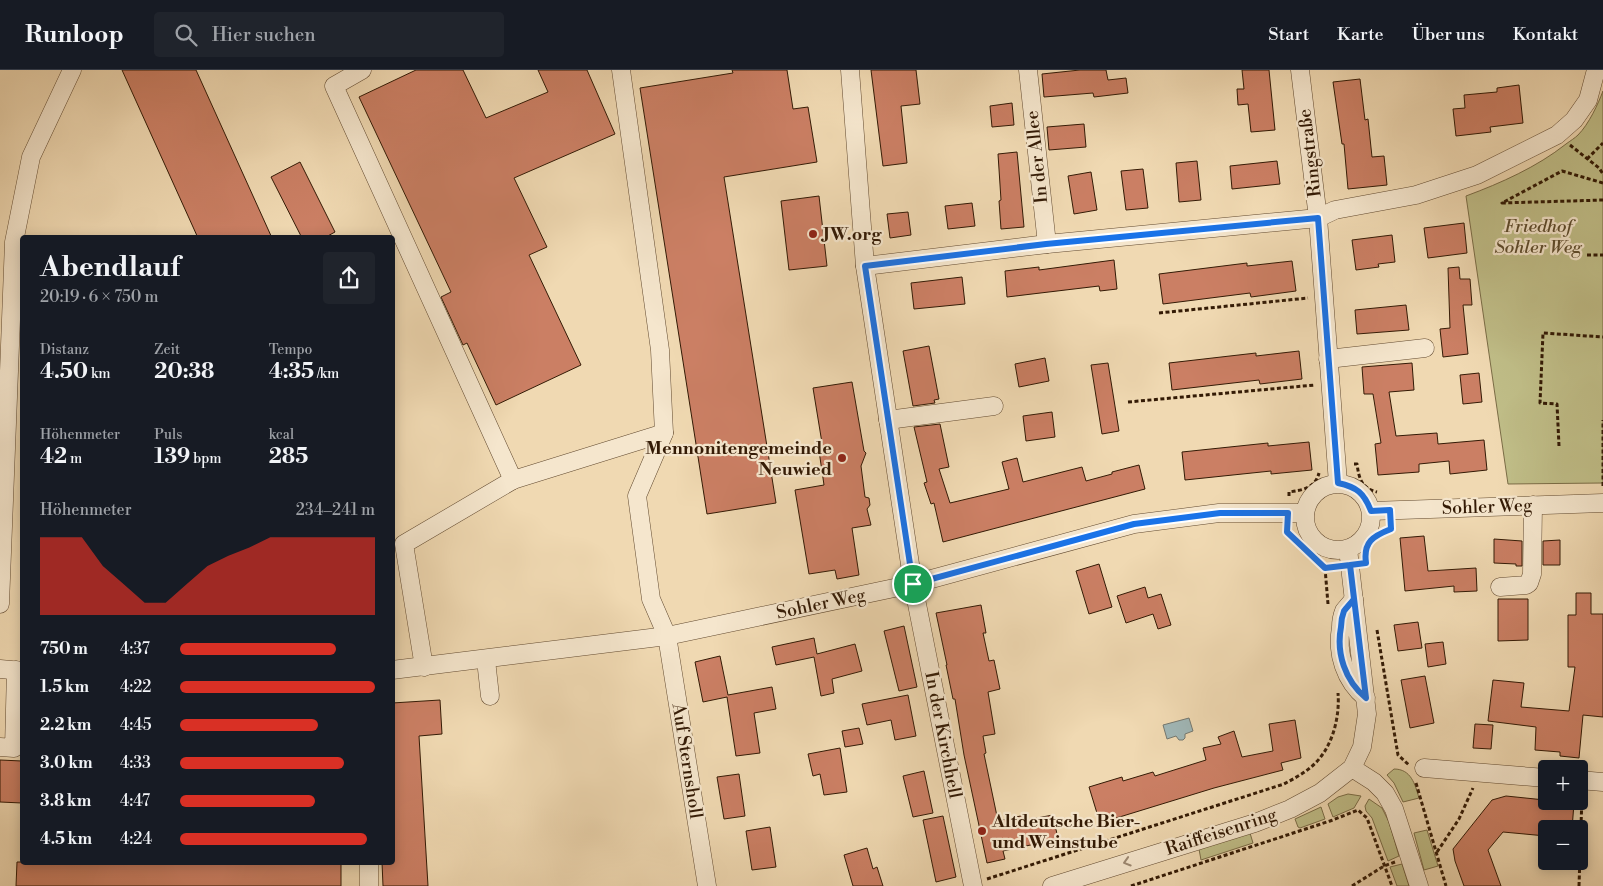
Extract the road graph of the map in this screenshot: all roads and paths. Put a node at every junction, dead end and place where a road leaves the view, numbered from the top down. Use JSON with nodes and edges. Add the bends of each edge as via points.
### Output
{"nodes":[{"id":1,"x":72,"y":70,"type":"edge"},
{"id":2,"x":362,"y":70,"type":"edge"},
{"id":3,"x":621,"y":70,"type":"edge"},
{"id":4,"x":850,"y":70,"type":"edge"},
{"id":5,"x":1028,"y":70,"type":"edge"},
{"id":6,"x":1300,"y":70,"type":"edge"},
{"id":7,"x":1596,"y":70,"type":"edge"},
{"id":8,"x":1557,"y":135,"type":"junction"},
{"id":9,"x":1603,"y":143,"type":"edge"},
{"id":10,"x":1587,"y":159,"type":"junction"},
{"id":11,"x":1601,"y":167,"type":"edge"},
{"id":12,"x":1603,"y":174,"type":"edge"},
{"id":13,"x":1603,"y":183,"type":"edge"},
{"id":14,"x":1603,"y":200,"type":"edge"},
{"id":15,"x":1318,"y":218,"type":"junction"},
{"id":16,"x":18,"y":242,"type":"edge"},
{"id":17,"x":1046,"y":244,"type":"junction"},
{"id":18,"x":1587,"y":254,"type":"dead end"},
{"id":19,"x":1603,"y":255,"type":"edge"},
{"id":20,"x":865,"y":266,"type":"junction"},
{"id":21,"x":1324,"y":296,"type":"junction"},
{"id":22,"x":1159,"y":313,"type":"dead end"},
{"id":23,"x":1603,"y":337,"type":"edge"},
{"id":24,"x":1425,"y":348,"type":"dead end"},
{"id":25,"x":1328,"y":359,"type":"junction"},
{"id":26,"x":1330,"y":383,"type":"junction"},
{"id":27,"x":1128,"y":402,"type":"dead end"},
{"id":28,"x":994,"y":406,"type":"dead end"},
{"id":29,"x":888,"y":420,"type":"junction"},
{"id":30,"x":1603,"y":420,"type":"edge"},
{"id":31,"x":3,"y":433,"type":"edge"},
{"id":32,"x":664,"y":433,"type":"junction"},
{"id":33,"x":1559,"y":446,"type":"dead end"},
{"id":34,"x":1336,"y":463,"type":"junction"},
{"id":35,"x":513,"y":480,"type":"junction"},
{"id":36,"x":1338,"y":483,"type":"junction"},
{"id":37,"x":1602,"y":489,"type":"edge"},
{"id":38,"x":1603,"y":503,"type":"edge"},
{"id":39,"x":1533,"y":505,"type":"junction"},
{"id":40,"x":1390,"y":510,"type":"junction"},
{"id":41,"x":1371,"y":511,"type":"junction"},
{"id":42,"x":1297,"y":513,"type":"junction"},
{"id":43,"x":398,"y":543,"type":"edge"},
{"id":44,"x":1349,"y":557,"type":"junction"},
{"id":45,"x":1325,"y":568,"type":"junction"},
{"id":46,"x":913,"y":584,"type":"junction"},
{"id":47,"x":1500,"y":587,"type":"dead end"},
{"id":48,"x":0,"y":604,"type":"edge"},
{"id":49,"x":1329,"y":607,"type":"dead end"},
{"id":50,"x":1376,"y":627,"type":"dead end"},
{"id":51,"x":667,"y":636,"type":"junction"},
{"id":52,"x":486,"y":660,"type":"junction"},
{"id":53,"x":424,"y":668,"type":"junction"},
{"id":54,"x":13,"y":670,"type":"edge"},
{"id":55,"x":395,"y":670,"type":"edge"},
{"id":56,"x":1337,"y":685,"type":"dead end"},
{"id":57,"x":490,"y":696,"type":"dead end"},
{"id":58,"x":0,"y":747,"type":"edge"},
{"id":59,"x":1418,"y":767,"type":"junction"},
{"id":60,"x":1352,"y":768,"type":"junction"},
{"id":61,"x":1479,"y":772,"type":"junction"},
{"id":62,"x":1538,"y":777,"type":"edge"},
{"id":63,"x":1588,"y":781,"type":"edge"},
{"id":64,"x":1603,"y":782,"type":"edge"},
{"id":65,"x":1580,"y":810,"type":"edge"},
{"id":66,"x":1436,"y":852,"type":"junction"},
{"id":67,"x":1409,"y":856,"type":"junction"},
{"id":68,"x":369,"y":865,"type":"edge"},
{"id":69,"x":1384,"y":866,"type":"junction"},
{"id":70,"x":972,"y":885,"type":"edge"},
{"id":71,"x":370,"y":886,"type":"edge"},
{"id":72,"x":707,"y":886,"type":"edge"},
{"id":73,"x":1052,"y":886,"type":"edge"},
{"id":74,"x":1131,"y":886,"type":"edge"},
{"id":75,"x":1352,"y":886,"type":"edge"},
{"id":76,"x":1392,"y":886,"type":"edge"},
{"id":77,"x":1419,"y":886,"type":"edge"},
{"id":78,"x":1446,"y":886,"type":"edge"},
{"id":79,"x":1579,"y":886,"type":"edge"}],
"edges":[{"from":1,"to":16,"type":"street","via":[[31,157]]},
{"from":2,"to":35,"type":"street","via":[[334,86]]},
{"from":3,"to":32,"type":"street","via":[[660,350]]},
{"from":4,"to":20,"type":"street","name":"In der Kirchhell"},
{"from":5,"to":17,"type":"street","name":"In der Allee"},
{"from":6,"to":15,"type":"street","name":"Ringstraße"},
{"from":7,"to":8,"type":"street","via":[[1588,100],[1574,120]]},
{"from":8,"to":10,"type":"path"},
{"from":8,"to":15,"type":"street","via":[[1477,175],[1416,195],[1335,210]]},
{"from":9,"to":10,"type":"path"},
{"from":10,"to":11,"type":"path"},
{"from":11,"to":12,"type":"path"},
{"from":13,"to":14,"type":"path","via":[[1562,172],[1502,202]]},
{"from":15,"to":17,"type":"street"},
{"from":15,"to":21,"type":"street","name":"Ringstraße"},
{"from":16,"to":31,"type":"street"},
{"from":17,"to":20,"type":"street"},
{"from":18,"to":19,"type":"path"},
{"from":20,"to":29,"type":"street","name":"In der Kirchhell"},
{"from":21,"to":22,"type":"path"},
{"from":21,"to":25,"type":"street","name":"Ringstraße"},
{"from":23,"to":33,"type":"path","via":[[1542,333],[1540,403],[1557,404]]},
{"from":24,"to":25,"type":"street"},
{"from":25,"to":26,"type":"street","name":"Ringstraße"},
{"from":26,"to":27,"type":"path"},
{"from":26,"to":34,"type":"street","name":"Ringstraße"},
{"from":28,"to":29,"type":"street"},
{"from":29,"to":46,"type":"street","name":"In der Kirchhell"},
{"from":30,"to":37,"type":"path"},
{"from":31,"to":48,"type":"street"},
{"from":32,"to":35,"type":"street"},
{"from":32,"to":51,"type":"street","name":"Auf Sternsholl","via":[[637,496],[651,599]]},
{"from":34,"to":36,"type":"street","name":"Ringstraße"},
{"from":34,"to":40,"type":"path","via":[[1357,464],[1359,479],[1364,486],[1375,492],[1389,492]]},
{"from":34,"to":42,"type":"path","via":[[1321,464],[1312,486],[1289,492]]},
{"from":35,"to":43,"type":"street"},
{"from":36,"to":41,"type":"street","via":[[1360,491]]},
{"from":36,"to":42,"type":"street","via":[[1322,487]]},
{"from":38,"to":39,"type":"street","name":"Sohler Weg"},
{"from":39,"to":40,"type":"street","name":"Sohler Weg"},
{"from":39,"to":47,"type":"street","via":[[1529,584]]},
{"from":40,"to":41,"type":"street","name":"Sohler Weg"},
{"from":40,"to":44,"type":"path","via":[[1391,529],[1368,543],[1364,554],[1366,563]]},
{"from":41,"to":44,"type":"street","via":[[1371,523],[1366,534]]},
{"from":42,"to":44,"type":"street","via":[[1312,538],[1322,546]]},
{"from":42,"to":45,"type":"path","via":[[1287,532]]},
{"from":42,"to":46,"type":"street","name":"Sohler Weg","via":[[1220,513],[1134,524]]},
{"from":43,"to":53,"type":"street"},
{"from":44,"to":45,"type":"path"},
{"from":44,"to":60,"type":"street","name":"Raiffeisenring","via":[[1367,714],[1362,747]]},
{"from":45,"to":49,"type":"path"},
{"from":46,"to":51,"type":"street","name":"Sohler Weg"},
{"from":46,"to":70,"type":"street","name":"In der Kirchhell"},
{"from":50,"to":59,"type":"path","via":[[1398,755]]},
{"from":51,"to":52,"type":"street","name":"Sohler Weg"},
{"from":51,"to":72,"type":"street","name":"Auf Sternsholl"},
{"from":52,"to":53,"type":"street","name":"Sohler Weg"},
{"from":52,"to":57,"type":"street"},
{"from":53,"to":55,"type":"street","name":"Sohler Weg"},
{"from":54,"to":58,"type":"street","via":[[14,748]]},
{"from":56,"to":70,"type":"path","via":[[1336,728],[1326,748],[1312,767],[1284,784]]},
{"from":59,"to":61,"type":"street"},
{"from":59,"to":66,"type":"path"},
{"from":60,"to":67,"type":"street","via":[[1374,782],[1385,794],[1394,809]]},
{"from":60,"to":73,"type":"street","name":"Raiffeisenring","one_way":true,"via":[[1320,793],[1255,823]]},
{"from":61,"to":62,"type":"street"},
{"from":61,"to":66,"type":"path","via":[[1459,819]]},
{"from":63,"to":64,"type":"street"},
{"from":65,"to":79,"type":"path"},
{"from":66,"to":78,"type":"path"},
{"from":67,"to":69,"type":"path"},
{"from":67,"to":77,"type":"street"},
{"from":68,"to":71,"type":"street"},
{"from":69,"to":74,"type":"path","via":[[1367,818],[1358,810]]},
{"from":69,"to":75,"type":"path"},
{"from":69,"to":76,"type":"path"}]}
